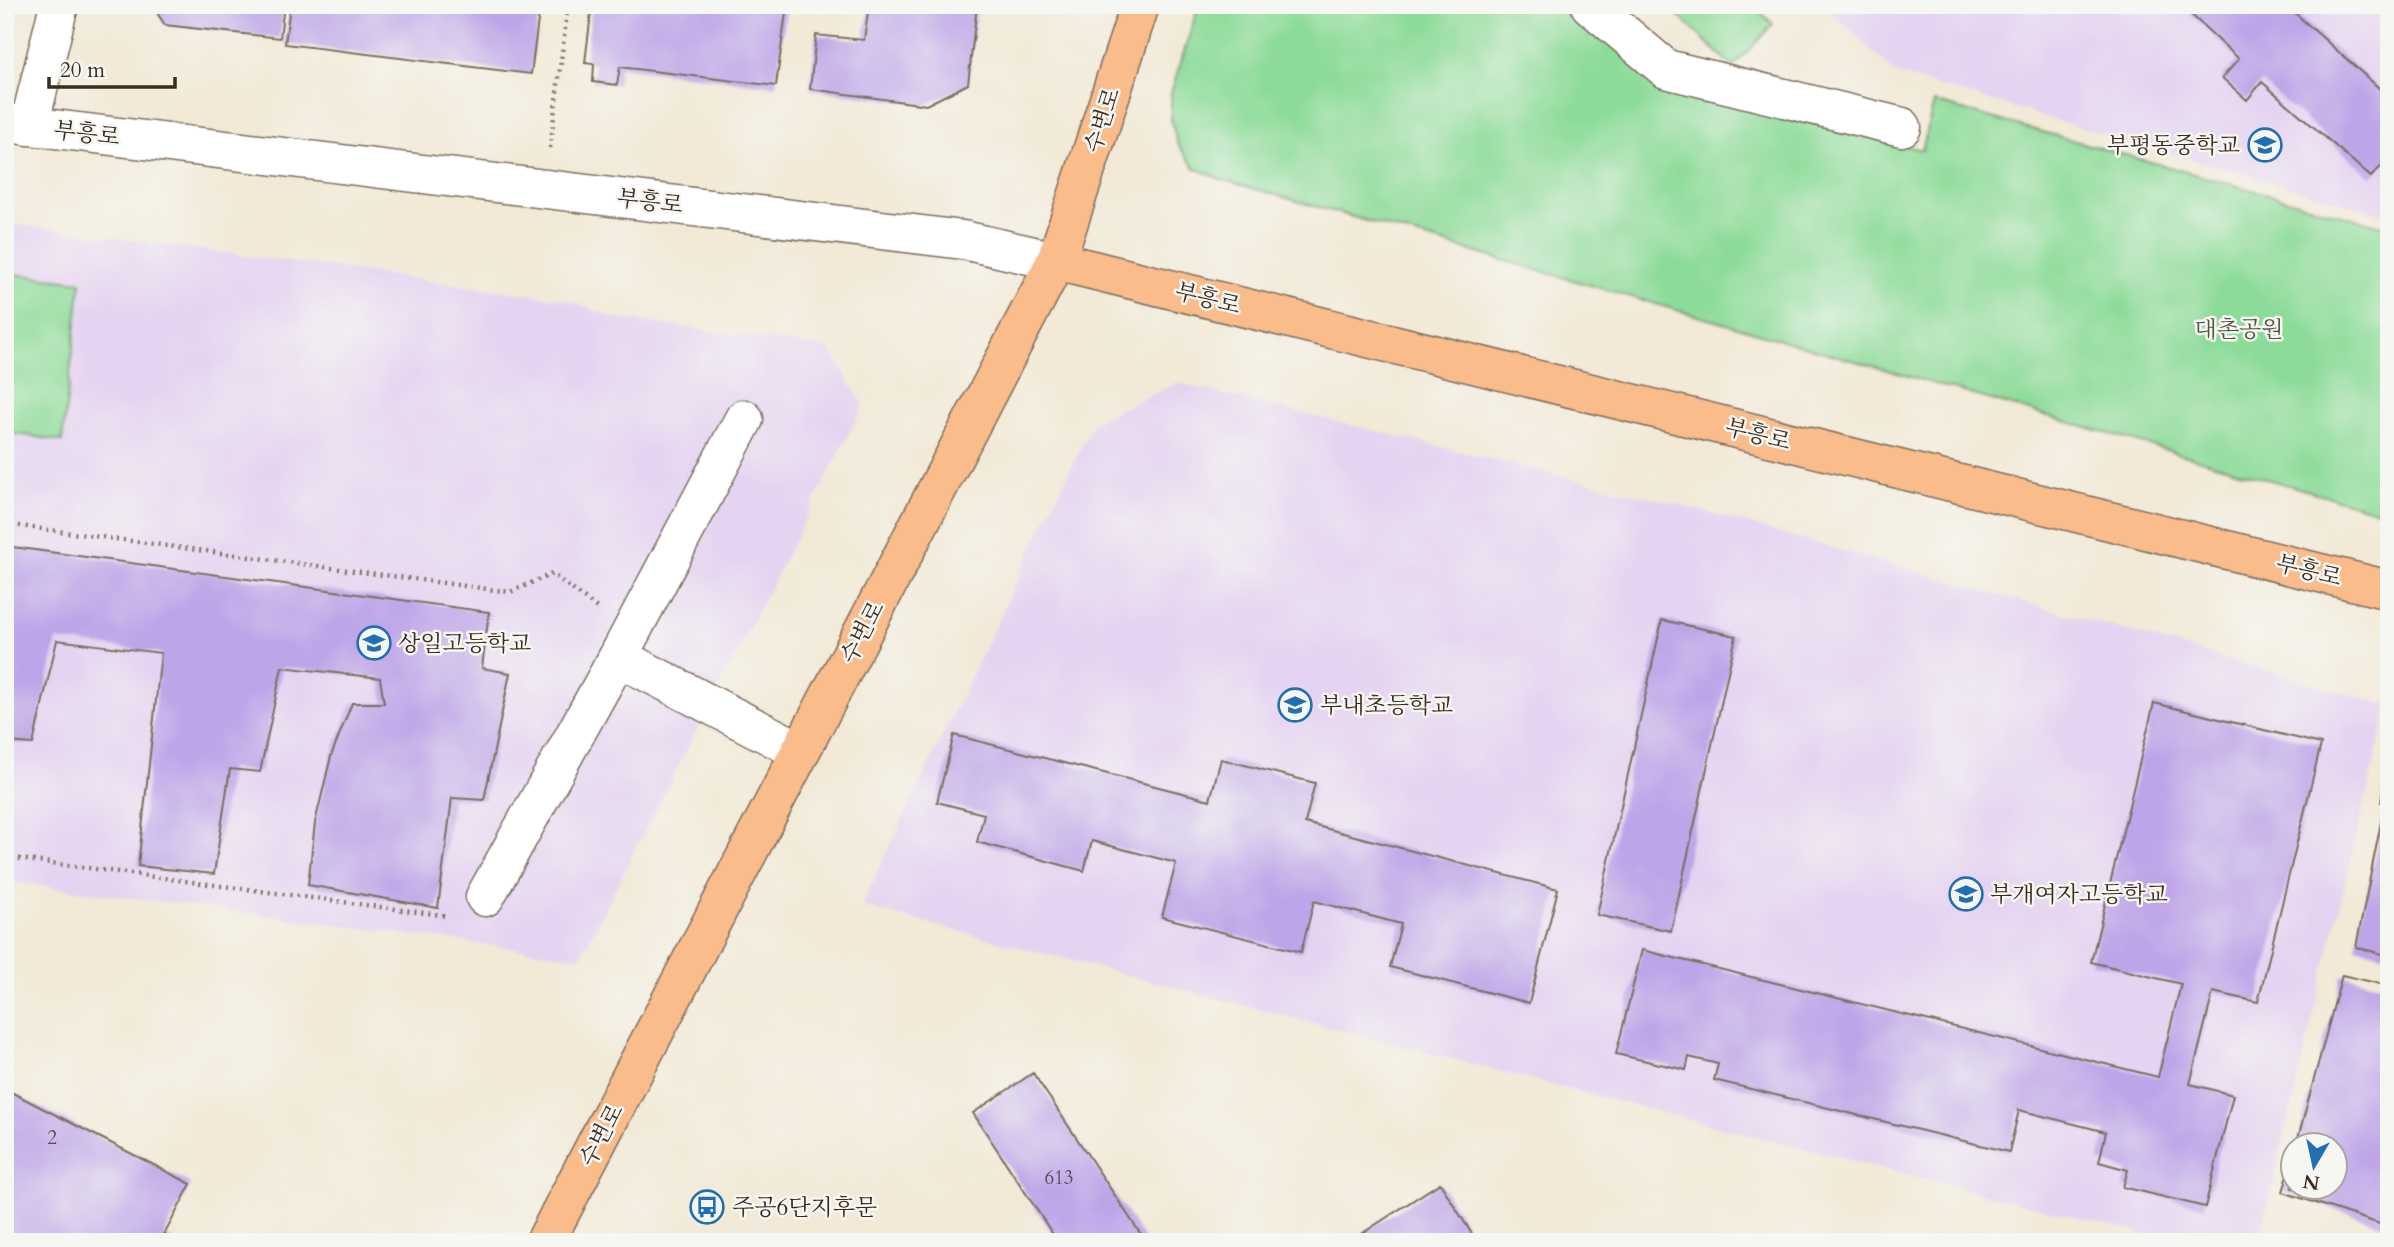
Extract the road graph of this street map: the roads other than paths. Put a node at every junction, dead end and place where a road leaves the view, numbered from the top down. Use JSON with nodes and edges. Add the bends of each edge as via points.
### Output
{"nodes":[{"id":1,"x":59,"y":5,"type":"edge"},
{"id":2,"x":1140,"y":5,"type":"edge"},
{"id":3,"x":1590,"y":5,"type":"edge"},
{"id":4,"x":17,"y":125,"type":"edge"},
{"id":5,"x":1902,"y":127,"type":"dead end"},
{"id":6,"x":1056,"y":261,"type":"junction"},
{"id":7,"x":744,"y":419,"type":"dead end"},
{"id":8,"x":2389,"y":590,"type":"edge"},
{"id":9,"x":625,"y":645,"type":"junction"},
{"id":10,"x":800,"y":751,"type":"junction"},
{"id":11,"x":485,"y":897,"type":"road end"},
{"id":12,"x":545,"y":1242,"type":"edge"}],
"edges":[{"from":1,"to":4,"type":"street"},
{"from":2,"to":6,"type":"main road","name":"수변로"},
{"from":3,"to":5,"type":"street","via":[[1666,69]]},
{"from":4,"to":6,"type":"street","name":"부흥로","via":[[963,240]]},
{"from":6,"to":8,"type":"main road","name":"부흥로"},
{"from":6,"to":10,"type":"main road","name":"수변로"},
{"from":7,"to":9,"type":"street"},
{"from":9,"to":10,"type":"street"},
{"from":9,"to":11,"type":"street"},
{"from":10,"to":12,"type":"main road","name":"수변로"}]}
